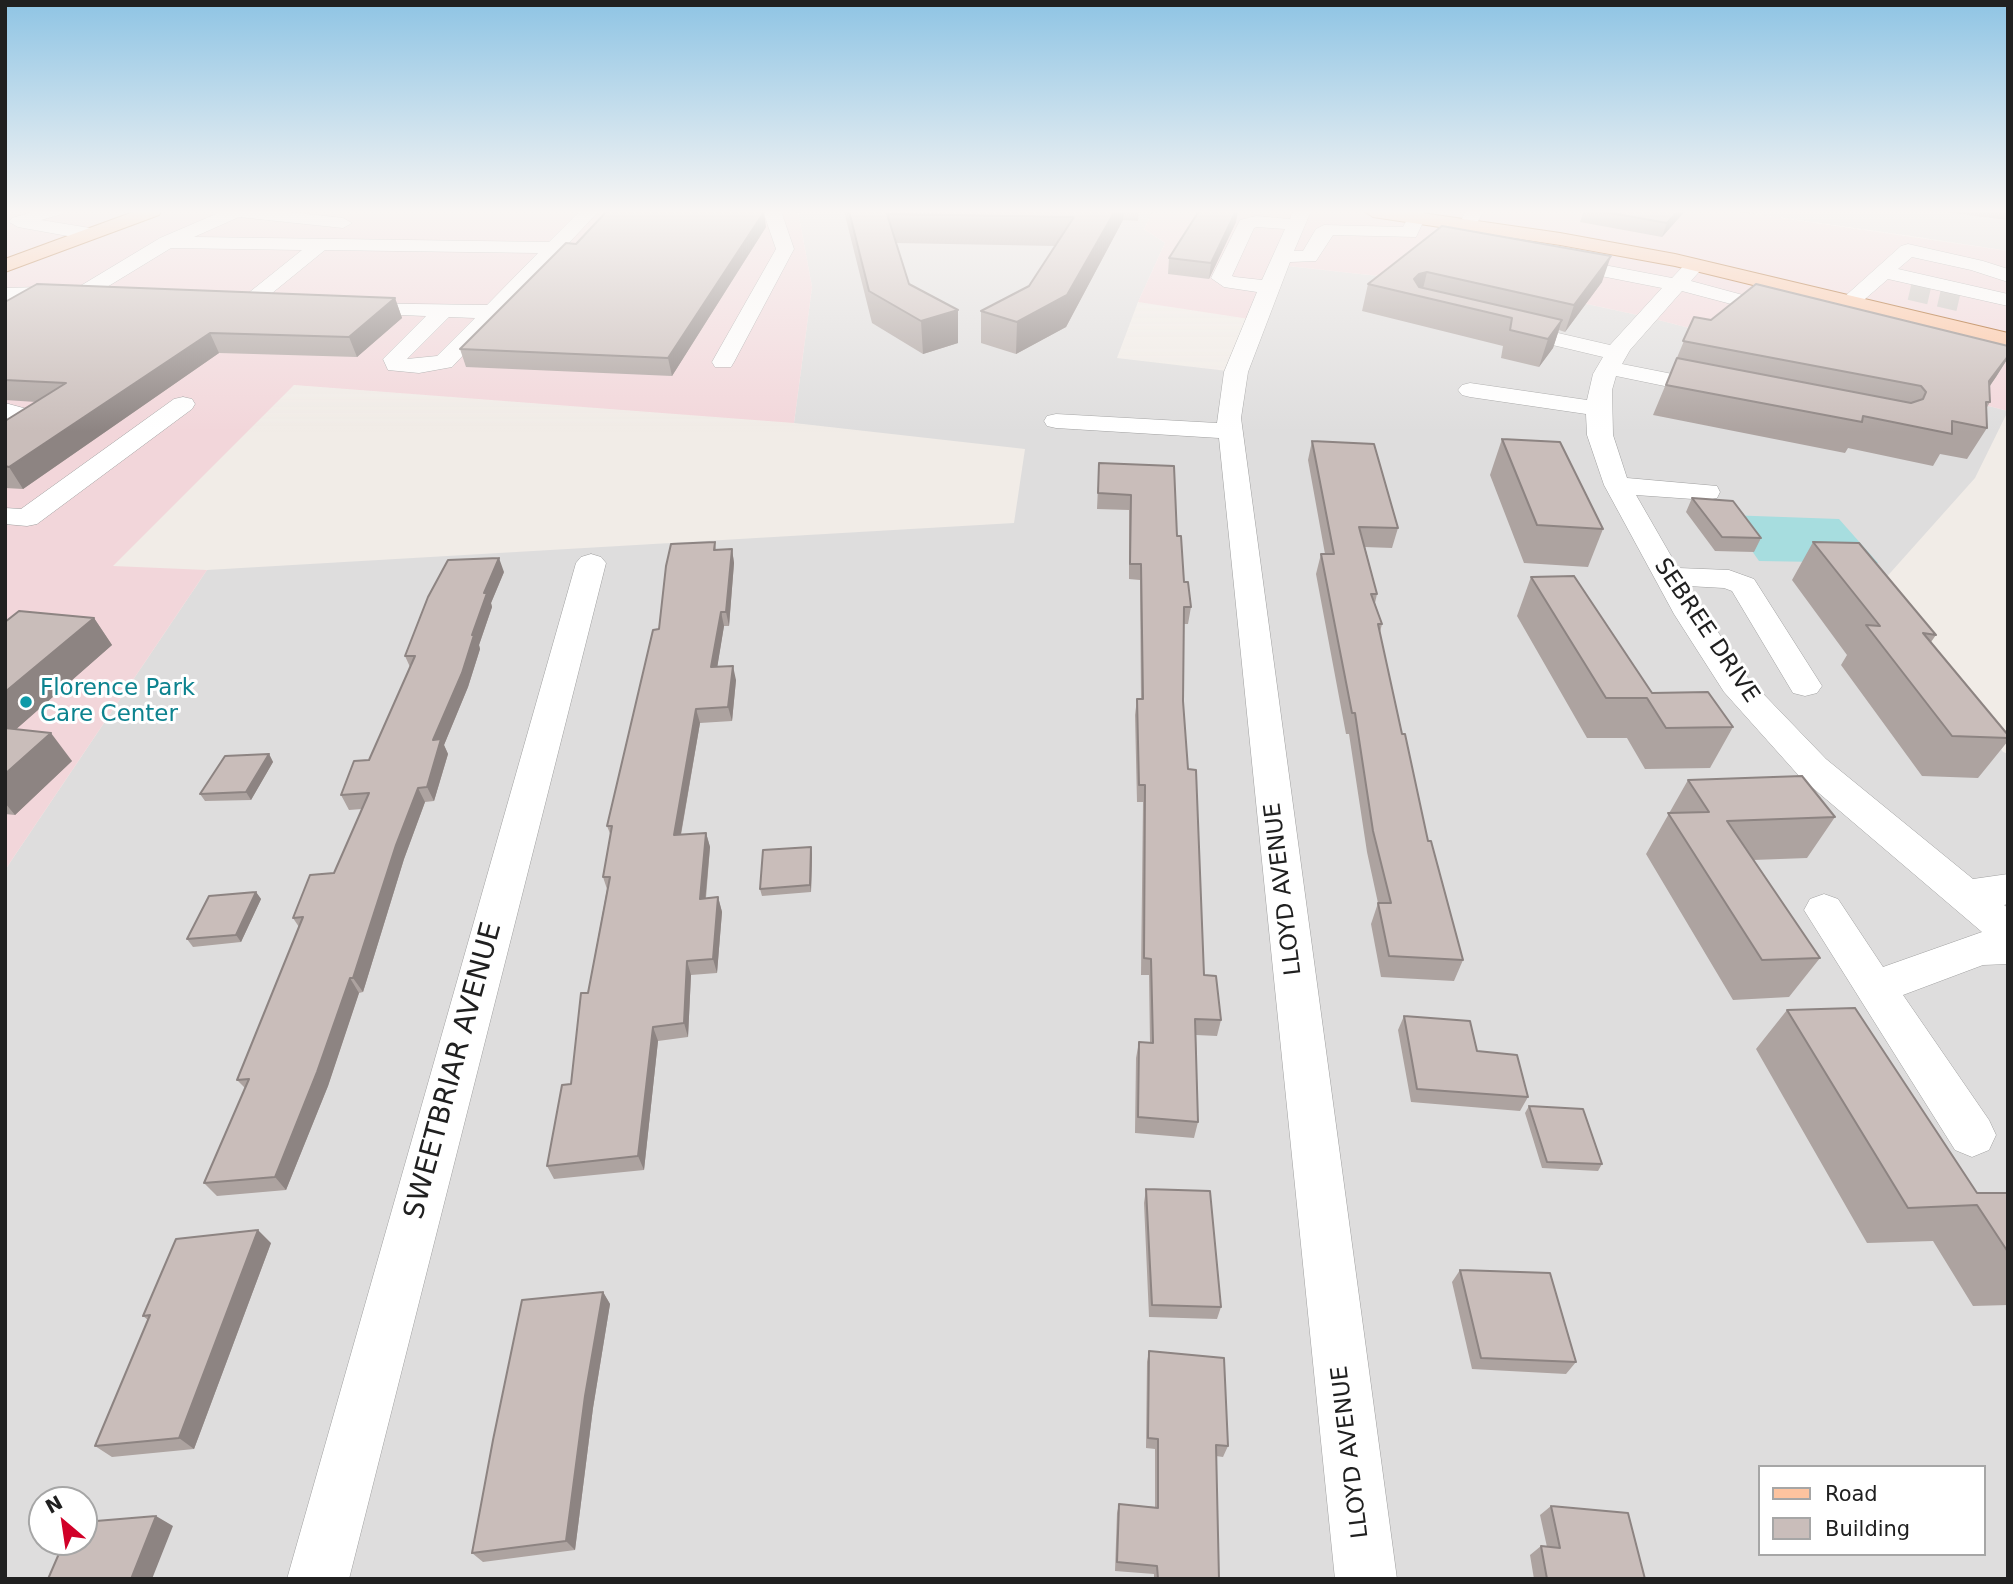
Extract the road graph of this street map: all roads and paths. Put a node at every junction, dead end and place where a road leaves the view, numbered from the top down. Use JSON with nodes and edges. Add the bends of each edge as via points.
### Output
{"nodes":[{"id":1,"x":30,"y":285,"type":"edge"},
{"id":2,"x":97,"y":285,"type":"edge"},
{"id":3,"x":268,"y":285,"type":"edge"},
{"id":4,"x":518,"y":285,"type":"edge"},
{"id":5,"x":765,"y":285,"type":"edge"},
{"id":6,"x":1271,"y":285,"type":"edge"},
{"id":7,"x":1676,"y":285,"type":"edge"},
{"id":8,"x":1704,"y":285,"type":"edge"},
{"id":9,"x":1843,"y":285,"type":"edge"},
{"id":10,"x":1868,"y":286,"type":"junction"},
{"id":11,"x":1910,"y":290,"type":"tunnel mouth"},
{"id":12,"x":41,"y":293,"type":"junction"},
{"id":13,"x":5,"y":294,"type":"edge"},
{"id":14,"x":77,"y":297,"type":"junction"},
{"id":15,"x":112,"y":298,"type":"edge"},
{"id":16,"x":2008,"y":300,"type":"edge"},
{"id":17,"x":225,"y":302,"type":"edge"},
{"id":18,"x":248,"y":303,"type":"junction"},
{"id":19,"x":1966,"y":303,"type":"tunnel mouth"},
{"id":20,"x":274,"y":304,"type":"edge"},
{"id":21,"x":326,"y":306,"type":"edge"},
{"id":22,"x":444,"y":310,"type":"junction"},
{"id":23,"x":492,"y":312,"type":"junction"},
{"id":24,"x":5,"y":313,"type":"edge"},
{"id":25,"x":1810,"y":318,"type":"edge"},
{"id":26,"x":1486,"y":322,"type":"edge"},
{"id":27,"x":2002,"y":333,"type":"edge"},
{"id":28,"x":1613,"y":360,"type":"junction"},
{"id":29,"x":723,"y":362,"type":"dead end"},
{"id":30,"x":1471,"y":390,"type":"dead end"},
{"id":31,"x":1745,"y":395,"type":"edge"},
{"id":32,"x":183,"y":404,"type":"dead end"},
{"id":33,"x":1599,"y":409,"type":"junction"},
{"id":34,"x":5,"y":410,"type":"edge"},
{"id":35,"x":1056,"y":421,"type":"dead end"},
{"id":36,"x":5,"y":429,"type":"edge"},
{"id":37,"x":1230,"y":431,"type":"junction"},
{"id":38,"x":1617,"y":485,"type":"junction"},
{"id":39,"x":1707,"y":492,"type":"dead end"},
{"id":40,"x":16,"y":517,"type":"edge"},
{"id":41,"x":5,"y":536,"type":"edge"},
{"id":42,"x":591,"y":563,"type":"dead end"},
{"id":43,"x":1667,"y":576,"type":"junction"},
{"id":44,"x":1805,"y":686,"type":"dead end"},
{"id":45,"x":2008,"y":889,"type":"edge"},
{"id":46,"x":1965,"y":896,"type":"junction"},
{"id":47,"x":1824,"y":910,"type":"dead end"},
{"id":48,"x":2008,"y":931,"type":"edge"},
{"id":49,"x":2008,"y":947,"type":"edge"},
{"id":50,"x":1874,"y":988,"type":"junction"},
{"id":51,"x":1972,"y":1135,"type":"dead end"},
{"id":52,"x":317,"y":1579,"type":"edge"},
{"id":53,"x":1366,"y":1579,"type":"edge"}],
"edges":[{"from":1,"to":12,"type":"street","via":[[39,287]]},
{"from":2,"to":14,"type":"street"},
{"from":3,"to":18,"type":"street"},
{"from":4,"to":23,"type":"street"},
{"from":5,"to":29,"type":"street"},
{"from":6,"to":37,"type":"street","name":"LLOYD AVENUE","via":[[1236,372]]},
{"from":7,"to":28,"type":"street","name":"SEBREE DRIVE"},
{"from":8,"to":25,"type":"street"},
{"from":9,"to":10,"type":"main road"},
{"from":10,"to":11,"type":"street"},
{"from":10,"to":16,"type":"street"},
{"from":10,"to":27,"type":"street"},
{"from":12,"to":13,"type":"street"},
{"from":12,"to":14,"type":"street"},
{"from":12,"to":24,"type":"street"},
{"from":14,"to":15,"type":"street"},
{"from":17,"to":18,"type":"street"},
{"from":18,"to":20,"type":"street"},
{"from":19,"to":27,"type":"street"},
{"from":21,"to":22,"type":"street"},
{"from":22,"to":23,"type":"street"},
{"from":22,"to":23,"type":"street","via":[[394,359],[396,365],[444,362]]},
{"from":26,"to":28,"type":"street"},
{"from":28,"to":31,"type":"street"},
{"from":28,"to":33,"type":"street","name":"SEBREE DRIVE","via":[[1600,390]]},
{"from":30,"to":33,"type":"street"},
{"from":32,"to":40,"type":"street"},
{"from":33,"to":38,"type":"street","name":"SEBREE DRIVE","via":[[1600,435]]},
{"from":34,"to":36,"type":"street","via":[[18,414],[17,421]]},
{"from":35,"to":37,"type":"street"},
{"from":37,"to":53,"type":"street","name":"LLOYD AVENUE"},
{"from":38,"to":39,"type":"street"},
{"from":38,"to":43,"type":"street","name":"SEBREE DRIVE"},
{"from":40,"to":41,"type":"street"},
{"from":42,"to":52,"type":"street","name":"SWEETBRIAR AVENUE"},
{"from":43,"to":44,"type":"lane","via":[[1729,579],[1742,585]]},
{"from":43,"to":46,"type":"street","name":"SEBREE DRIVE","via":[[1736,685],[1773,726],[1813,768]]},
{"from":45,"to":46,"type":"street"},
{"from":46,"to":48,"type":"street","name":"SEBREE DRIVE"},
{"from":47,"to":50,"type":"street"},
{"from":49,"to":50,"type":"street","via":[[1981,949]]},
{"from":50,"to":51,"type":"street"}]}
